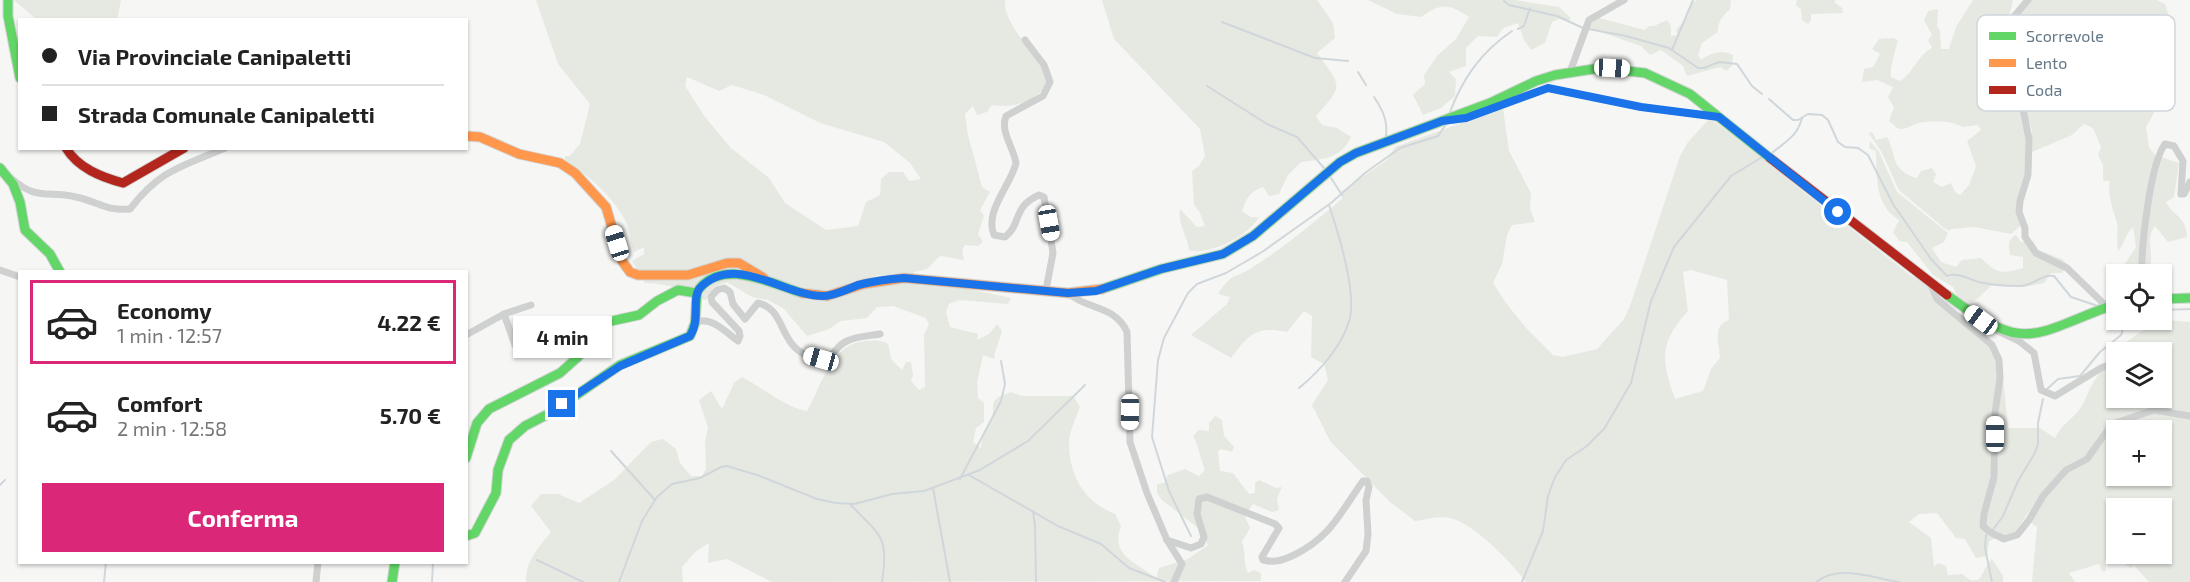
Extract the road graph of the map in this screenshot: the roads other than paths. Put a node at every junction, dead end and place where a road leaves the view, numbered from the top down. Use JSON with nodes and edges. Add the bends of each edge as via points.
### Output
{"nodes":[{"id":1,"x":8,"y":0,"type":"edge"},
{"id":2,"x":1624,"y":0,"type":"edge"},
{"id":3,"x":2028,"y":0,"type":"edge"},
{"id":4,"x":2015,"y":15,"type":"edge"},
{"id":5,"x":1025,"y":40,"type":"dead end"},
{"id":6,"x":18,"y":68,"type":"edge"},
{"id":7,"x":1570,"y":72,"type":"junction"},
{"id":8,"x":2023,"y":111,"type":"edge"},
{"id":9,"x":1719,"y":117,"type":"junction"},
{"id":10,"x":1442,"y":121,"type":"junction"},
{"id":11,"x":468,"y":136,"type":"edge"},
{"id":12,"x":67,"y":150,"type":"edge"},
{"id":13,"x":181,"y":150,"type":"edge"},
{"id":14,"x":220,"y":150,"type":"edge"},
{"id":15,"x":1,"y":169,"type":"edge"},
{"id":16,"x":2190,"y":182,"type":"edge"},
{"id":17,"x":2142,"y":264,"type":"edge"},
{"id":18,"x":0,"y":270,"type":"edge"},
{"id":19,"x":59,"y":270,"type":"edge"},
{"id":20,"x":18,"y":276,"type":"edge"},
{"id":21,"x":1929,"y":281,"type":"junction"},
{"id":22,"x":771,"y":283,"type":"junction"},
{"id":23,"x":1046,"y":290,"type":"junction"},
{"id":24,"x":696,"y":293,"type":"junction"},
{"id":25,"x":1068,"y":293,"type":"junction"},
{"id":26,"x":2190,"y":298,"type":"edge"},
{"id":27,"x":2172,"y":299,"type":"edge"},
{"id":28,"x":531,"y":305,"type":"dead end"},
{"id":29,"x":2106,"y":308,"type":"edge"},
{"id":30,"x":504,"y":314,"type":"junction"},
{"id":31,"x":697,"y":322,"type":"junction"},
{"id":32,"x":1992,"y":326,"type":"junction"},
{"id":33,"x":468,"y":334,"type":"edge"},
{"id":34,"x":880,"y":334,"type":"dead end"},
{"id":35,"x":515,"y":345,"type":"dead end"},
{"id":36,"x":2106,"y":366,"type":"edge"},
{"id":37,"x":2190,"y":416,"type":"edge"},
{"id":38,"x":468,"y":452,"type":"edge"},
{"id":39,"x":468,"y":535,"type":"edge"},
{"id":40,"x":1167,"y":540,"type":"junction"},
{"id":41,"x":318,"y":564,"type":"edge"},
{"id":42,"x":395,"y":564,"type":"edge"},
{"id":43,"x":316,"y":582,"type":"edge"},
{"id":44,"x":392,"y":582,"type":"edge"},
{"id":45,"x":1174,"y":582,"type":"edge"},
{"id":46,"x":1345,"y":582,"type":"edge"}],
"edges":[{"from":1,"to":6,"type":"main road"},
{"from":2,"to":7,"type":"street","via":[[1594,14],[1584,28]]},
{"from":3,"to":4,"type":"street"},
{"from":5,"to":23,"type":"street","via":[[1044,65],[1050,82],[1043,96],[1006,116],[1003,123],[1016,162],[998,201],[992,231],[1005,237],[1015,225],[1021,207],[1034,197],[1044,197],[1053,253]]},
{"from":7,"to":9,"type":"main road","via":[[1600,68],[1645,74],[1690,94]]},
{"from":7,"to":10,"type":"main road","via":[[1536,81]]},
{"from":8,"to":29,"type":"street","via":[[2029,139],[2028,175],[2019,212],[2025,237],[2036,253],[2067,268]]},
{"from":9,"to":10,"type":"street","via":[[1641,107],[1548,88],[1466,118]]},
{"from":9,"to":21,"type":"main road"},
{"from":10,"to":25,"type":"main road","via":[[1340,162],[1253,236],[1223,254],[1096,291]]},
{"from":11,"to":22,"type":"main road","via":[[560,163],[575,173],[606,207],[622,261],[630,272],[688,275],[739,263]]},
{"from":12,"to":13,"type":"main road","via":[[74,161],[123,183]]},
{"from":14,"to":15,"type":"street","via":[[168,172],[147,188],[130,209],[113,210],[75,196],[36,195]]},
{"from":15,"to":19,"type":"main road","via":[[13,183],[25,230],[50,254]]},
{"from":16,"to":17,"type":"street","via":[[2181,194],[2183,161],[2174,146],[2165,144],[2157,161],[2148,204]]},
{"from":18,"to":20,"type":"street"},
{"from":21,"to":32,"type":"main road"},
{"from":21,"to":37,"type":"street","via":[[1937,299],[1992,345],[1999,360],[1995,477],[1983,526],[1996,536],[2004,539],[2017,535],[2051,487],[2066,470],[2087,459],[2112,424],[2154,410]]},
{"from":22,"to":23,"type":"main road","via":[[825,297],[879,279],[904,278]]},
{"from":22,"to":24,"type":"main road","via":[[731,273],[717,277]]},
{"from":23,"to":25,"type":"main road"},
{"from":24,"to":31,"type":"main road"},
{"from":24,"to":38,"type":"main road","via":[[678,290],[639,315],[607,322],[560,373],[489,409],[477,423]]},
{"from":25,"to":40,"type":"street","via":[[1078,302],[1112,313],[1123,322],[1129,346],[1130,442]]},
{"from":26,"to":27,"type":"main road"},
{"from":28,"to":30,"type":"street"},
{"from":29,"to":32,"type":"main road","via":[[2038,334],[2014,334]]},
{"from":30,"to":33,"type":"street"},
{"from":30,"to":35,"type":"street"},
{"from":31,"to":34,"type":"street","via":[[709,321],[738,341],[739,331],[712,303],[711,297],[723,288],[730,292],[733,304],[746,319],[758,303],[775,312],[787,340],[806,355],[821,359],[833,356],[850,339]]},
{"from":31,"to":39,"type":"main road","via":[[690,336],[620,366],[509,440],[498,470],[496,493],[475,533]]},
{"from":32,"to":36,"type":"street","via":[[2034,353],[2041,390],[2055,396]]},
{"from":40,"to":45,"type":"street","via":[[1182,564]]},
{"from":40,"to":46,"type":"street","via":[[1191,549],[1202,544],[1204,537],[1197,514],[1199,500],[1207,497],[1275,524],[1279,528],[1262,557],[1280,562],[1323,537],[1366,481],[1366,551]]},
{"from":41,"to":43,"type":"street"},
{"from":42,"to":44,"type":"main road"}]}
